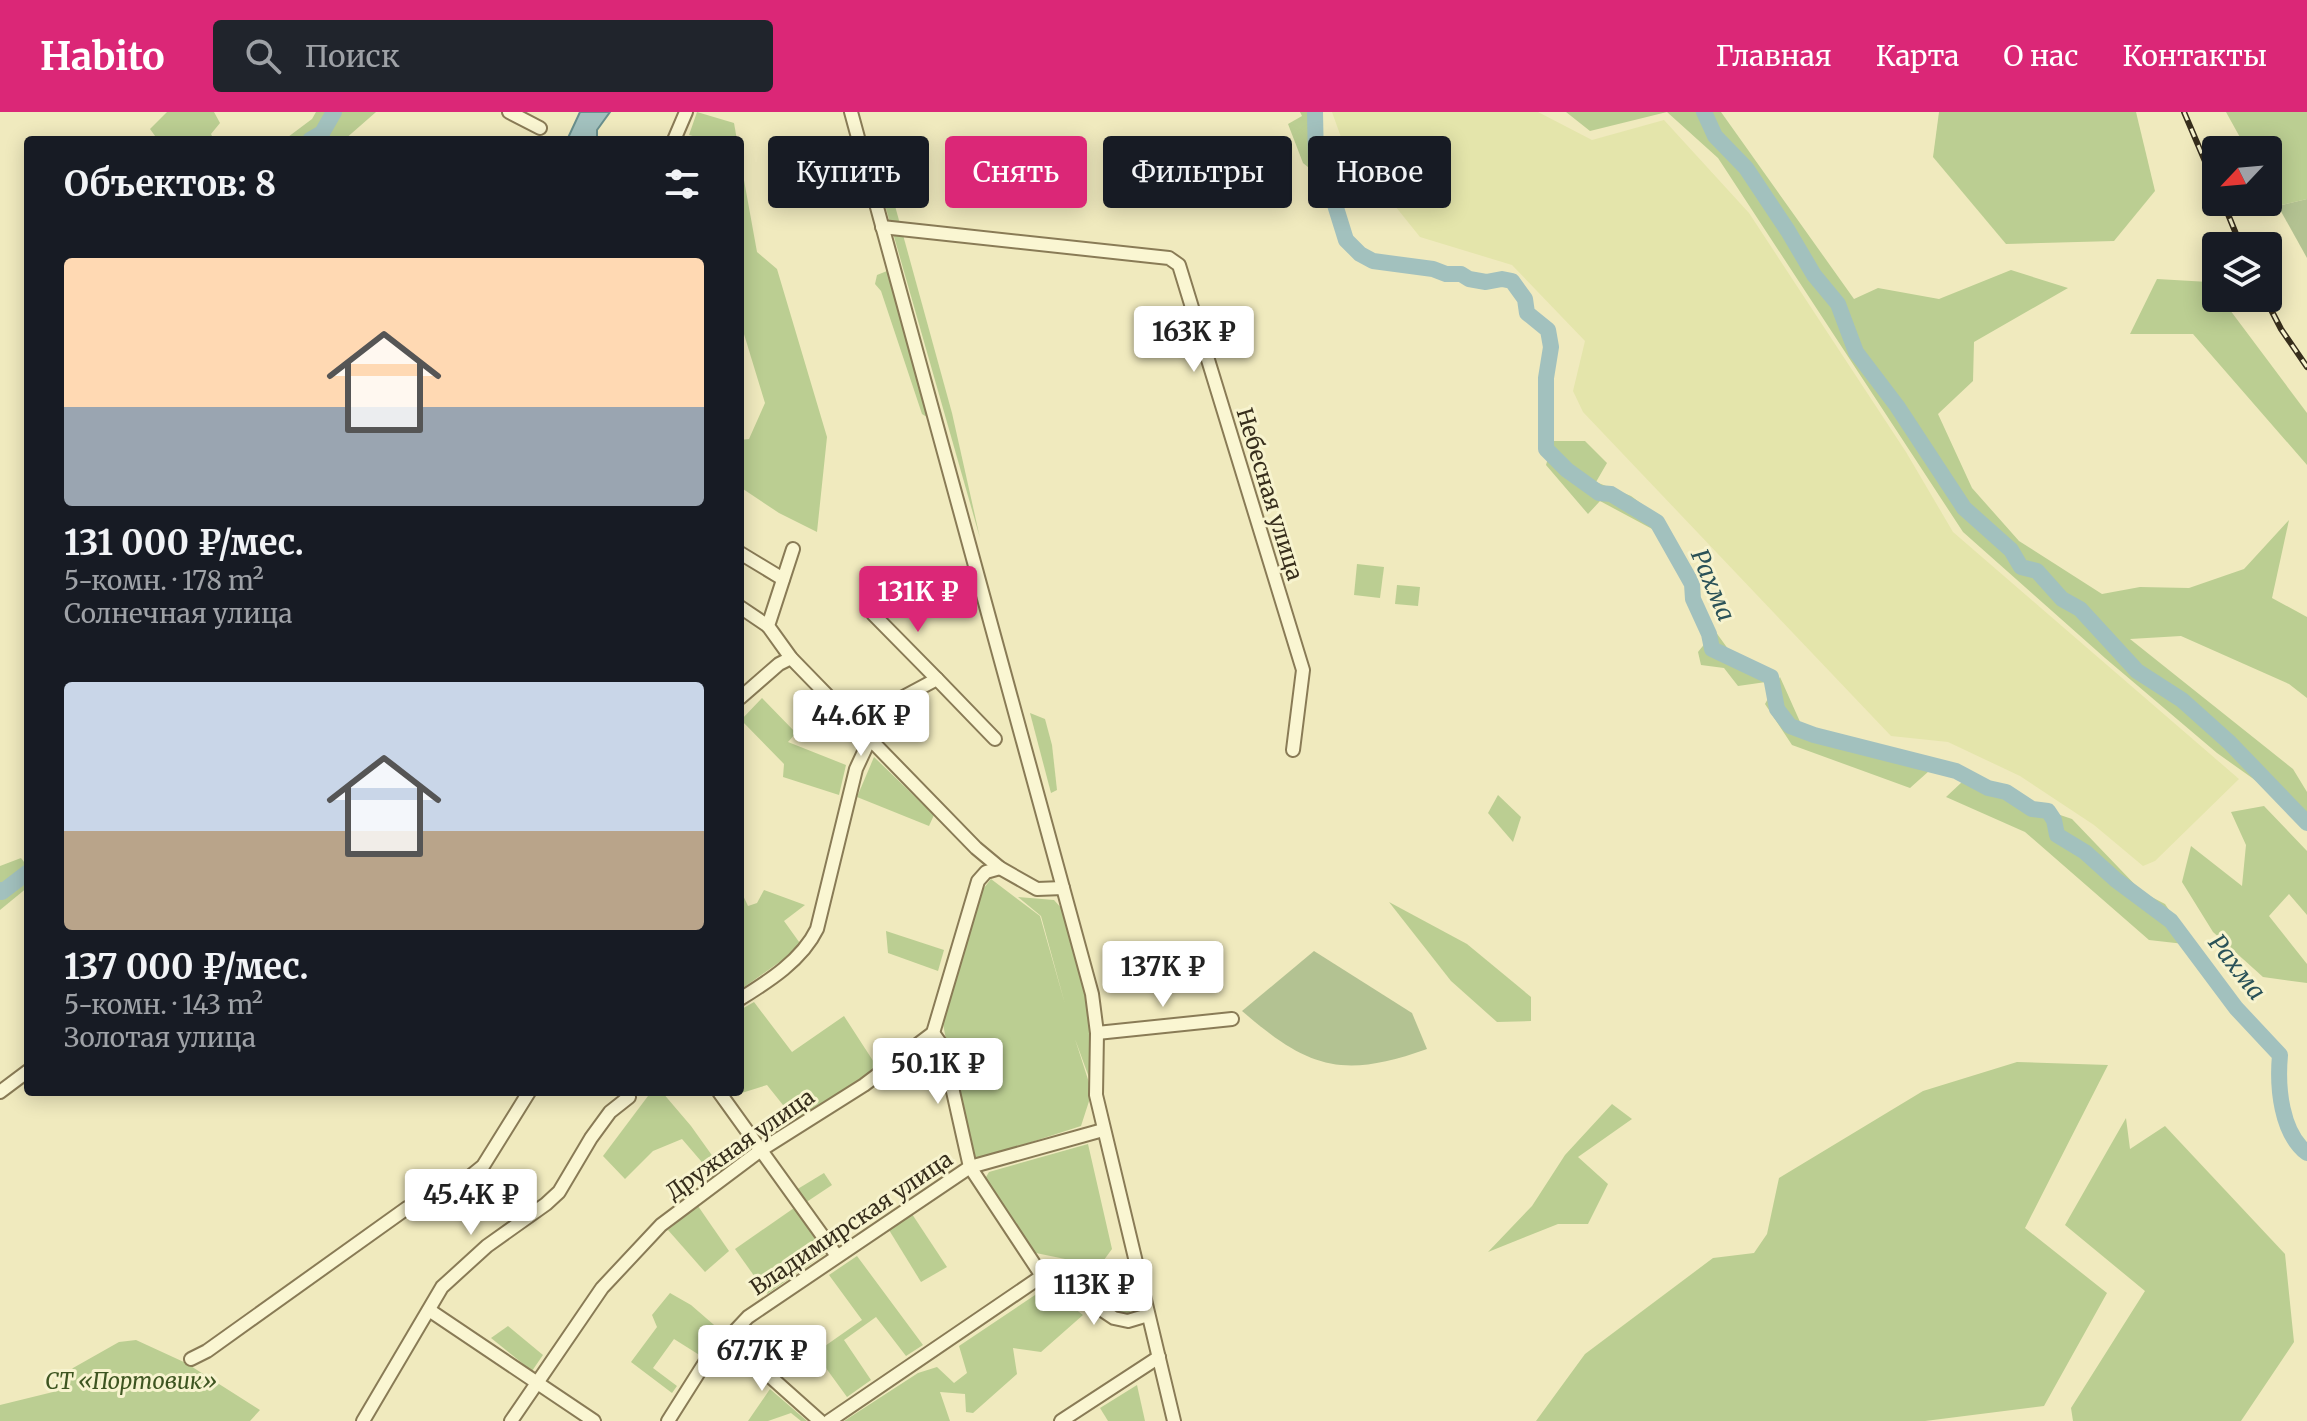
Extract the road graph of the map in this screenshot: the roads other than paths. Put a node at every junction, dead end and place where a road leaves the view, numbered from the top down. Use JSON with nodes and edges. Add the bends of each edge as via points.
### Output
{"nodes":[{"id":1,"x":509,"y":112,"type":"edge"},
{"id":2,"x":686,"y":112,"type":"edge"},
{"id":3,"x":851,"y":112,"type":"edge"},
{"id":4,"x":540,"y":128,"type":"dead end"},
{"id":5,"x":676,"y":136,"type":"edge"},
{"id":6,"x":882,"y":227,"type":"junction"},
{"id":7,"x":793,"y":549,"type":"dead end"},
{"id":8,"x":744,"y":555,"type":"edge"},
{"id":9,"x":783,"y":579,"type":"junction"},
{"id":10,"x":744,"y":610,"type":"edge"},
{"id":11,"x":873,"y":614,"type":"dead end"},
{"id":12,"x":768,"y":626,"type":"junction"},
{"id":13,"x":791,"y":658,"type":"junction"},
{"id":14,"x":937,"y":679,"type":"junction"},
{"id":15,"x":744,"y":695,"type":"edge"},
{"id":16,"x":853,"y":724,"type":"junction"},
{"id":17,"x":995,"y":739,"type":"dead end"},
{"id":18,"x":869,"y":741,"type":"junction"},
{"id":19,"x":1293,"y":750,"type":"dead end"},
{"id":20,"x":1000,"y":868,"type":"junction"},
{"id":21,"x":1063,"y":888,"type":"junction"},
{"id":22,"x":744,"y":996,"type":"edge"},
{"id":23,"x":1232,"y":1019,"type":"dead end"},
{"id":24,"x":933,"y":1033,"type":"junction"},
{"id":25,"x":1097,"y":1033,"type":"junction"},
{"id":26,"x":24,"y":1074,"type":"edge"},
{"id":27,"x":0,"y":1092,"type":"edge"},
{"id":28,"x":527,"y":1096,"type":"edge"},
{"id":29,"x":722,"y":1096,"type":"edge"},
{"id":30,"x":629,"y":1097,"type":"dead end"},
{"id":31,"x":1103,"y":1130,"type":"junction"},
{"id":32,"x":761,"y":1150,"type":"junction"},
{"id":33,"x":970,"y":1167,"type":"junction"},
{"id":34,"x":837,"y":1256,"type":"junction"},
{"id":35,"x":1042,"y":1276,"type":"junction"},
{"id":36,"x":429,"y":1310,"type":"junction"},
{"id":37,"x":1148,"y":1315,"type":"junction"},
{"id":38,"x":727,"y":1338,"type":"junction"},
{"id":39,"x":1159,"y":1357,"type":"junction"},
{"id":40,"x":191,"y":1359,"type":"dead end"},
{"id":41,"x":538,"y":1382,"type":"junction"},
{"id":42,"x":363,"y":1421,"type":"edge"},
{"id":43,"x":511,"y":1421,"type":"edge"},
{"id":44,"x":594,"y":1421,"type":"edge"},
{"id":45,"x":668,"y":1421,"type":"edge"},
{"id":46,"x":820,"y":1421,"type":"edge"},
{"id":47,"x":829,"y":1421,"type":"edge"},
{"id":48,"x":1061,"y":1421,"type":"edge"},
{"id":49,"x":1174,"y":1421,"type":"edge"}],
"edges":[{"from":1,"to":4,"type":"street"},
{"from":2,"to":5,"type":"street"},
{"from":3,"to":6,"type":"street"},
{"from":6,"to":19,"type":"street","name":"Небесная улица","via":[[1169,258],[1179,265],[1303,670]]},
{"from":6,"to":21,"type":"street"},
{"from":7,"to":9,"type":"street"},
{"from":8,"to":9,"type":"street"},
{"from":9,"to":12,"type":"street"},
{"from":10,"to":12,"type":"street"},
{"from":11,"to":14,"type":"street"},
{"from":12,"to":13,"type":"street"},
{"from":13,"to":15,"type":"street"},
{"from":13,"to":16,"type":"street"},
{"from":14,"to":16,"type":"street"},
{"from":14,"to":17,"type":"street"},
{"from":16,"to":18,"type":"street"},
{"from":18,"to":20,"type":"street"},
{"from":18,"to":22,"type":"street","via":[[856,769],[810,944]]},
{"from":20,"to":21,"type":"street","via":[[1037,889]]},
{"from":20,"to":24,"type":"street","via":[[978,881]]},
{"from":21,"to":25,"type":"street","via":[[1092,994]]},
{"from":23,"to":25,"type":"street"},
{"from":24,"to":32,"type":"street","name":"Дружная улица","via":[[864,1085]]},
{"from":24,"to":33,"type":"street","name":"Владимирская улица","via":[[943,1047]]},
{"from":25,"to":31,"type":"street","via":[[1094,1076]]},
{"from":26,"to":27,"type":"street"},
{"from":28,"to":40,"type":"street","via":[[483,1166],[467,1179],[407,1208]]},
{"from":29,"to":32,"type":"street"},
{"from":30,"to":36,"type":"street","via":[[601,1125],[559,1192],[487,1246],[442,1287]]},
{"from":31,"to":33,"type":"street"},
{"from":31,"to":37,"type":"street"},
{"from":32,"to":34,"type":"street"},
{"from":32,"to":41,"type":"street","name":"Дружная улица","via":[[661,1225],[624,1261]]},
{"from":33,"to":34,"type":"street","name":"Владимирская улица"},
{"from":33,"to":35,"type":"street"},
{"from":34,"to":38,"type":"street","name":"Владимирская улица","via":[[748,1317]]},
{"from":35,"to":37,"type":"street","via":[[1051,1276],[1114,1318],[1128,1321]]},
{"from":35,"to":47,"type":"street"},
{"from":36,"to":41,"type":"street"},
{"from":36,"to":42,"type":"street"},
{"from":37,"to":39,"type":"street"},
{"from":38,"to":45,"type":"street","name":"Владимирская улица"},
{"from":38,"to":46,"type":"street"},
{"from":39,"to":48,"type":"street"},
{"from":39,"to":49,"type":"street"},
{"from":41,"to":43,"type":"street","name":"Дружная улица"},
{"from":41,"to":44,"type":"street"}]}
